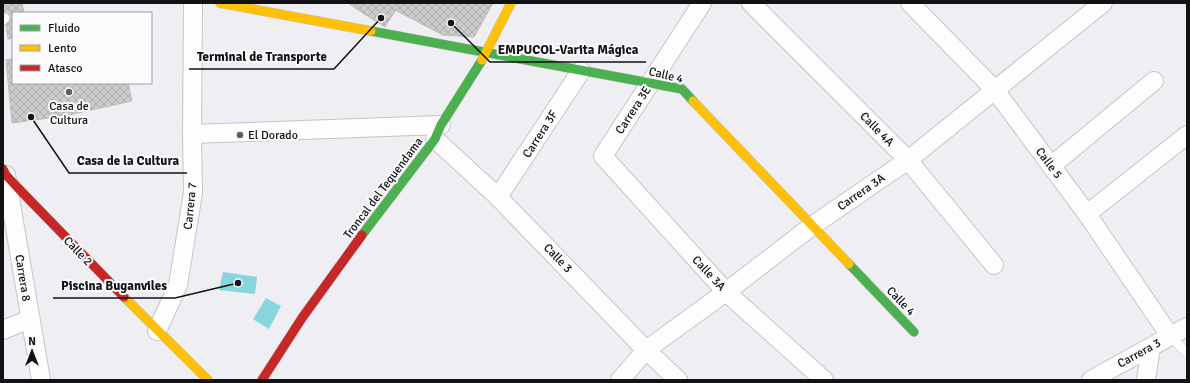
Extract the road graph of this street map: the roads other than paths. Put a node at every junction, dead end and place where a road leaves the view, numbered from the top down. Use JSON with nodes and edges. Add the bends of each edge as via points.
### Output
{"nodes":[{"id":1,"x":193,"y":3,"type":"edge"},
{"id":2,"x":220,"y":3,"type":"edge"},
{"id":3,"x":511,"y":3,"type":"edge"},
{"id":4,"x":702,"y":3,"type":"edge"},
{"id":5,"x":751,"y":3,"type":"edge"},
{"id":6,"x":910,"y":3,"type":"edge"},
{"id":7,"x":1103,"y":3,"type":"edge"},
{"id":8,"x":487,"y":53,"type":"junction"},
{"id":9,"x":581,"y":71,"type":"junction"},
{"id":10,"x":1154,"y":80,"type":"dead end"},
{"id":11,"x":650,"y":83,"type":"junction"},
{"id":12,"x":995,"y":90,"type":"junction"},
{"id":13,"x":438,"y":132,"type":"junction"},
{"id":14,"x":192,"y":134,"type":"junction"},
{"id":15,"x":1187,"y":135,"type":"edge"},
{"id":16,"x":603,"y":156,"type":"joint"},
{"id":17,"x":908,"y":160,"type":"junction"},
{"id":18,"x":1051,"y":166,"type":"junction"},
{"id":19,"x":4,"y":172,"type":"edge"},
{"id":20,"x":498,"y":197,"type":"junction"},
{"id":21,"x":1087,"y":214,"type":"junction"},
{"id":22,"x":812,"y":226,"type":"junction"},
{"id":23,"x":994,"y":265,"type":"dead end"},
{"id":24,"x":726,"y":292,"type":"junction"},
{"id":25,"x":30,"y":319,"type":"junction"},
{"id":26,"x":1187,"y":327,"type":"edge"},
{"id":27,"x":3,"y":330,"type":"edge"},
{"id":28,"x":157,"y":331,"type":"junction"},
{"id":29,"x":914,"y":332,"type":"dead end"},
{"id":30,"x":1170,"y":336,"type":"junction"},
{"id":31,"x":1151,"y":347,"type":"junction"},
{"id":32,"x":646,"y":350,"type":"junction"},
{"id":33,"x":1187,"y":353,"type":"edge"},
{"id":34,"x":41,"y":380,"type":"edge"},
{"id":35,"x":208,"y":380,"type":"edge"},
{"id":36,"x":262,"y":380,"type":"edge"},
{"id":37,"x":620,"y":380,"type":"edge"},
{"id":38,"x":678,"y":380,"type":"edge"},
{"id":39,"x":824,"y":380,"type":"edge"},
{"id":40,"x":1091,"y":380,"type":"edge"},
{"id":41,"x":1146,"y":380,"type":"edge"}],
"edges":[{"from":1,"to":14,"type":"street","name":"Carrera 7"},
{"from":2,"to":8,"type":"street","name":"Calle 4"},
{"from":3,"to":8,"type":"street","name":"Troncal del Tequendama"},
{"from":4,"to":11,"type":"street","name":"Carrera 3E"},
{"from":5,"to":17,"type":"street","name":"Calle 4A"},
{"from":6,"to":12,"type":"street","name":"Calle 5"},
{"from":7,"to":12,"type":"street","name":"Carrera 3A"},
{"from":8,"to":9,"type":"street","name":"Calle 4"},
{"from":8,"to":13,"type":"street","name":"Troncal del Tequendama"},
{"from":9,"to":11,"type":"street","name":"Calle 4"},
{"from":9,"to":20,"type":"street","name":"Carrera 3F"},
{"from":10,"to":18,"type":"street"},
{"from":11,"to":16,"type":"street","name":"Carrera 3E"},
{"from":11,"to":22,"type":"street","name":"Calle 4","via":[[682,89]]},
{"from":12,"to":17,"type":"street","name":"Carrera 3A"},
{"from":12,"to":18,"type":"street","name":"Calle 5"},
{"from":13,"to":14,"type":"street"},
{"from":13,"to":20,"type":"street","name":"Calle 3"},
{"from":13,"to":36,"type":"street","name":"Troncal del Tequendama","via":[[334,273]]},
{"from":14,"to":28,"type":"street","name":"Carrera 7","via":[[193,193],[178,285]]},
{"from":15,"to":21,"type":"street"},
{"from":16,"to":24,"type":"street","name":"Calle 3A"},
{"from":17,"to":22,"type":"street","name":"Carrera 3A"},
{"from":17,"to":23,"type":"street","name":"Calle 4A"},
{"from":18,"to":21,"type":"street","name":"Calle 5"},
{"from":19,"to":25,"type":"street","name":"Carrera 8"},
{"from":19,"to":28,"type":"street","name":"Calle 2"},
{"from":20,"to":32,"type":"street","name":"Calle 3"},
{"from":21,"to":30,"type":"street","name":"Calle 5"},
{"from":22,"to":24,"type":"street","name":"Carrera 3A"},
{"from":22,"to":29,"type":"street","name":"Calle 4"},
{"from":24,"to":32,"type":"street","name":"Carrera 3A"},
{"from":24,"to":39,"type":"street","name":"Calle 3A"},
{"from":25,"to":27,"type":"street"},
{"from":25,"to":34,"type":"street","name":"Carrera 8"},
{"from":26,"to":30,"type":"street","name":"Carrera 3"},
{"from":28,"to":35,"type":"street","name":"Calle 2"},
{"from":30,"to":31,"type":"street","name":"Carrera 3"},
{"from":30,"to":33,"type":"lane"},
{"from":31,"to":40,"type":"street","name":"Carrera 3"},
{"from":31,"to":41,"type":"street"},
{"from":32,"to":37,"type":"street","name":"Carrera 3A"},
{"from":32,"to":38,"type":"street","name":"Calle 3"}]}
